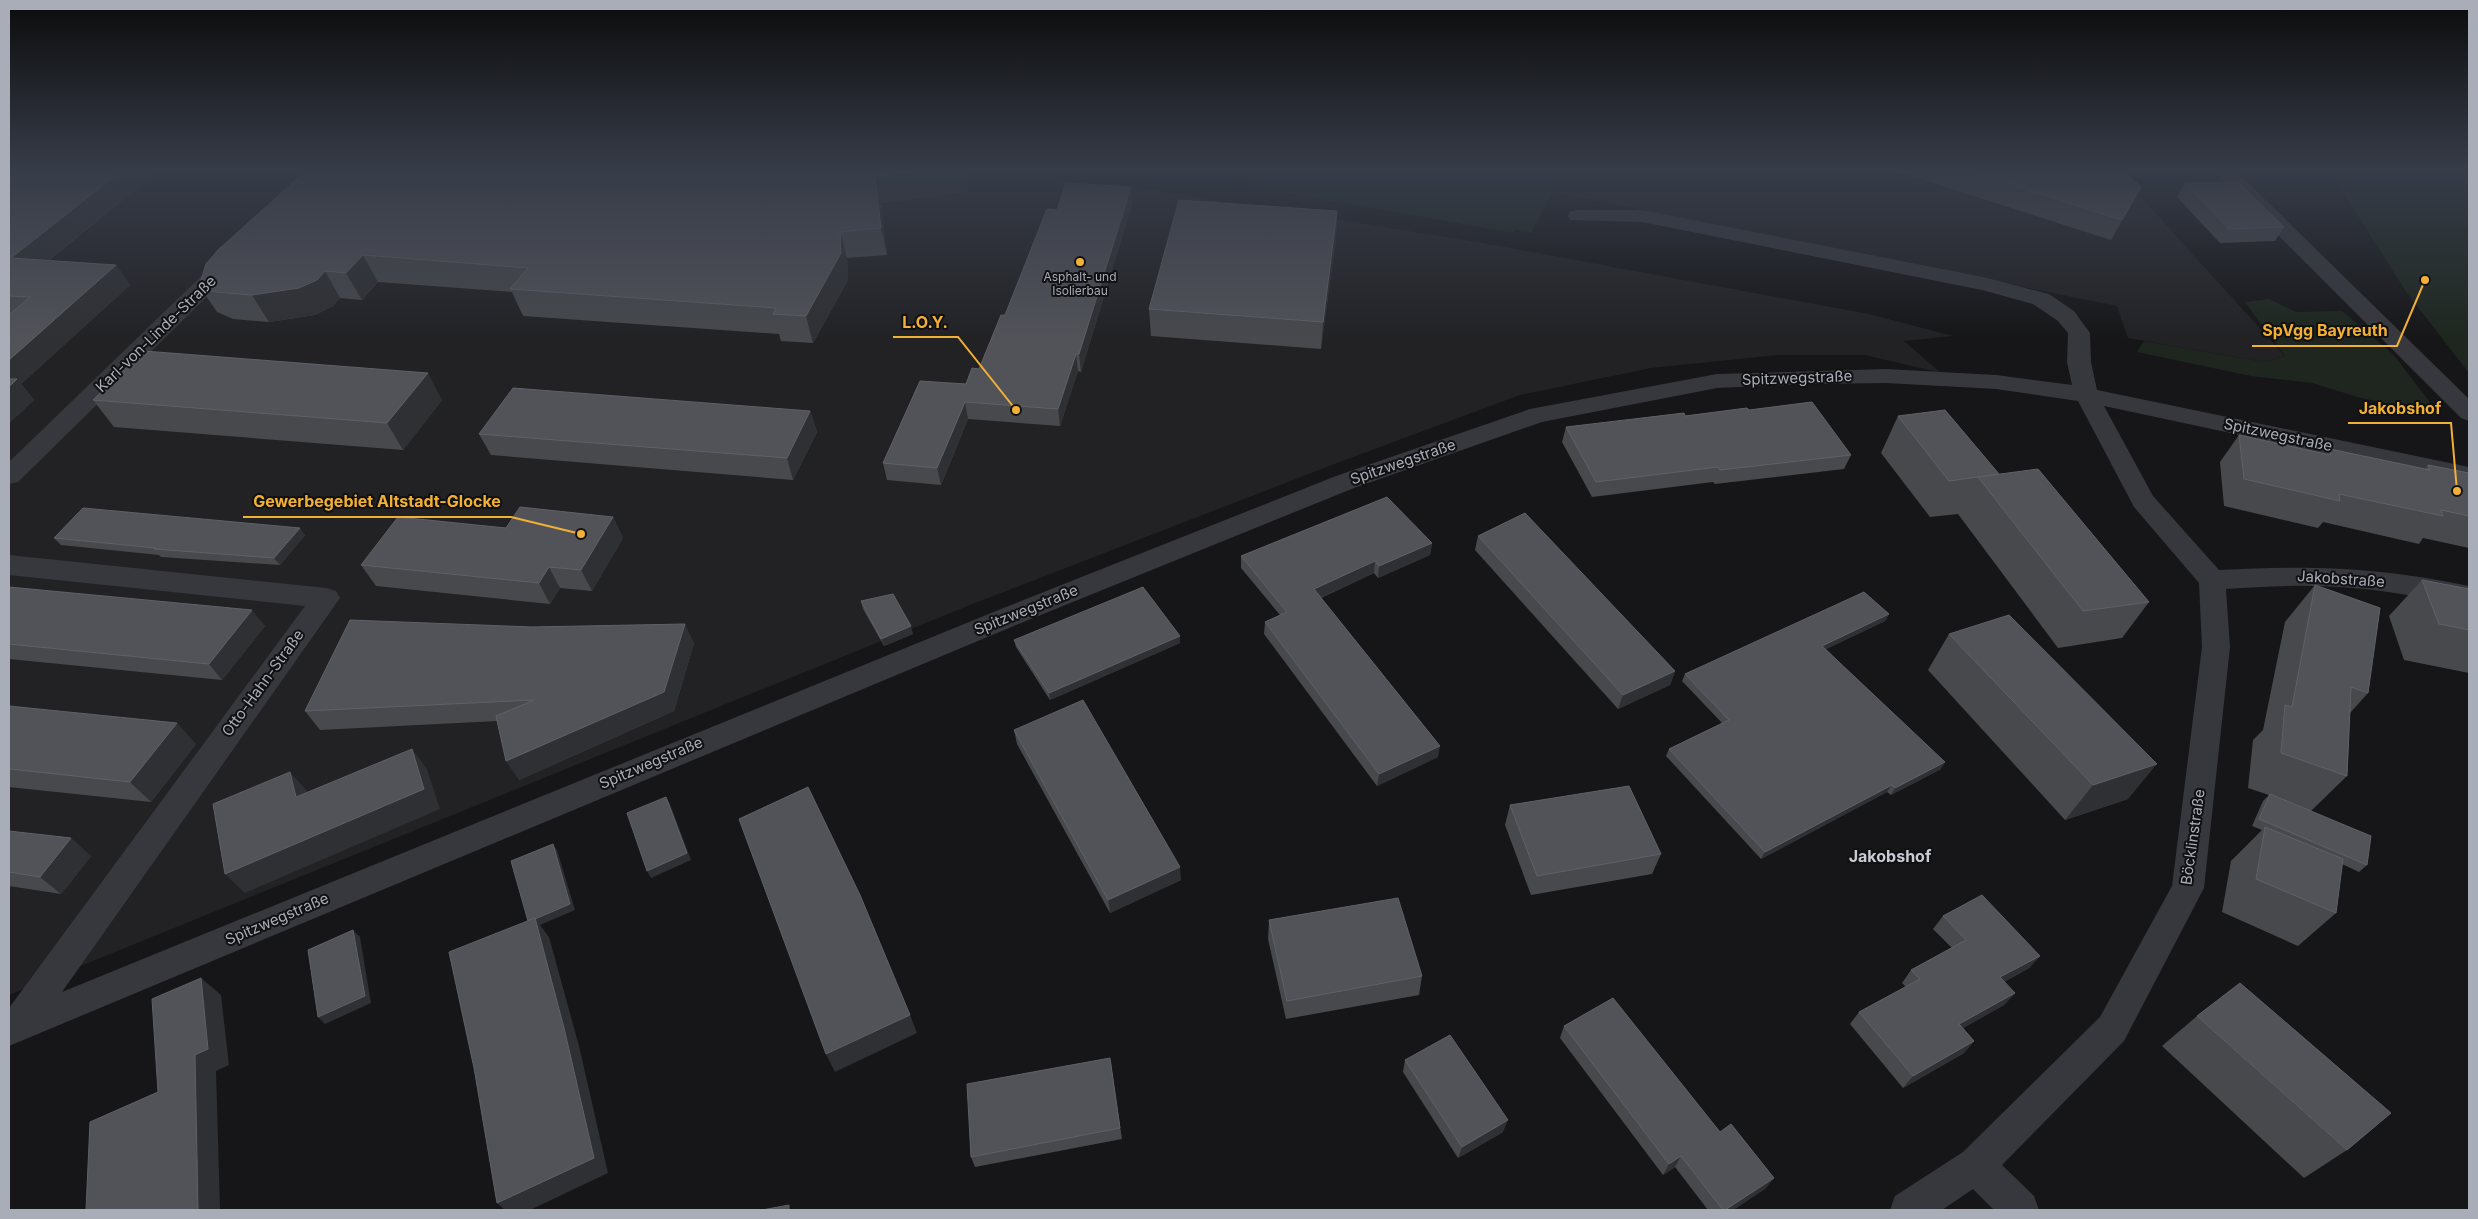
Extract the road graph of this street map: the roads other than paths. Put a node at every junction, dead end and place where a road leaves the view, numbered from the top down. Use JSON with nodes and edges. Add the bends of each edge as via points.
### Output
{"nodes":[{"id":1,"x":1692,"y":226,"type":"edge"},
{"id":2,"x":2279,"y":226,"type":"edge"},
{"id":3,"x":241,"y":251,"type":"edge"},
{"id":4,"x":2086,"y":395,"type":"junction"},
{"id":5,"x":2469,"y":413,"type":"edge"},
{"id":6,"x":2469,"y":475,"type":"edge"},
{"id":7,"x":9,"y":476,"type":"edge"},
{"id":8,"x":9,"y":565,"type":"edge"},
{"id":9,"x":2212,"y":580,"type":"junction"},
{"id":10,"x":2469,"y":596,"type":"edge"},
{"id":11,"x":12,"y":1029,"type":"edge"},
{"id":12,"x":1976,"y":1164,"type":"junction"},
{"id":13,"x":1908,"y":1210,"type":"edge"},
{"id":14,"x":2020,"y":1210,"type":"edge"}],
"edges":[{"from":1,"to":4,"type":"street","via":[[1983,284],[2041,299],[2066,316],[2079,333],[2078,362]]},
{"from":2,"to":5,"type":"street"},
{"from":3,"to":7,"type":"street","name":"Karl-von-Linde-Straße"},
{"from":4,"to":6,"type":"street","name":"Spitzwegstraße"},
{"from":4,"to":9,"type":"street","via":[[2143,501]]},
{"from":4,"to":11,"type":"street","name":"Spitzwegstraße","via":[[1996,382],[1886,376],[1810,377],[1717,382],[1538,415],[1345,482],[984,627]]},
{"from":8,"to":11,"type":"street","name":"Otto-Hahn-Straße","via":[[326,598]]},
{"from":9,"to":10,"type":"street","name":"Jakobstraße","via":[[2286,576],[2362,579],[2422,586]]},
{"from":9,"to":12,"type":"street","name":"Böcklinstraße","via":[[2216,647],[2188,888],[2112,1029]]},
{"from":12,"to":13,"type":"street","name":"Böcklinstraße"},
{"from":12,"to":14,"type":"street"}]}
